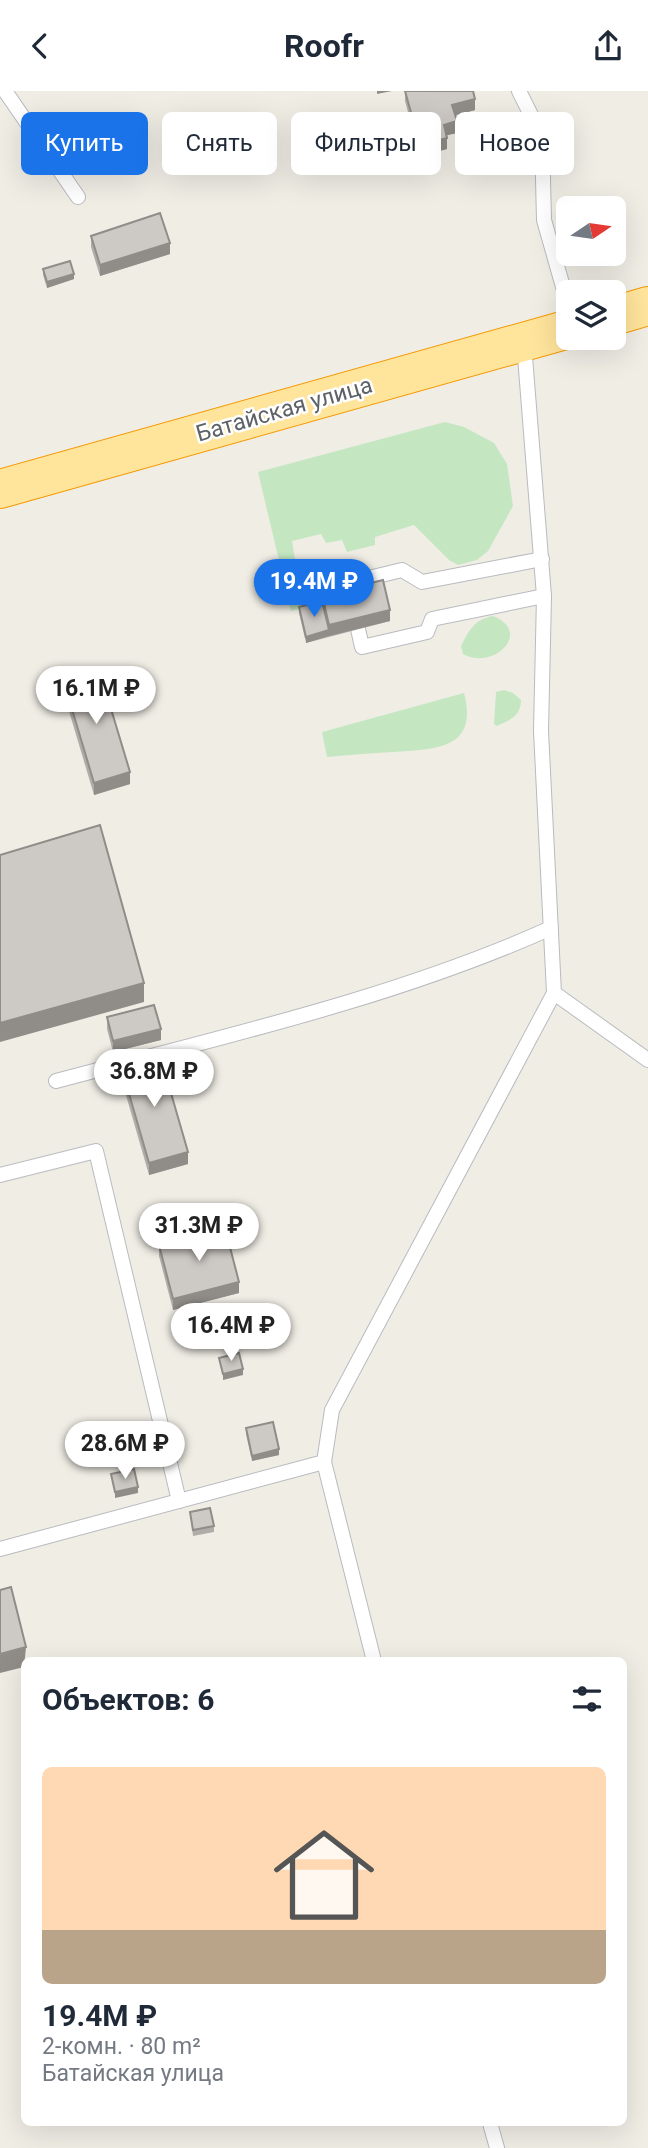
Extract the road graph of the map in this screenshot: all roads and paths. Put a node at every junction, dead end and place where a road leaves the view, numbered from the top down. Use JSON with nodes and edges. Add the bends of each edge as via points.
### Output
{"nodes":[{"id":1,"x":5,"y":91,"type":"edge"},
{"id":2,"x":519,"y":91,"type":"edge"},
{"id":3,"x":78,"y":197,"type":"dead end"},
{"id":4,"x":561,"y":280,"type":"edge"},
{"id":5,"x":648,"y":306,"type":"edge"},
{"id":6,"x":626,"y":312,"type":"edge"},
{"id":7,"x":556,"y":333,"type":"edge"},
{"id":8,"x":524,"y":342,"type":"junction"},
{"id":9,"x":0,"y":489,"type":"edge"},
{"id":10,"x":542,"y":559,"type":"junction"},
{"id":11,"x":544,"y":596,"type":"junction"},
{"id":12,"x":351,"y":599,"type":"edge"},
{"id":13,"x":358,"y":629,"type":"edge"},
{"id":14,"x":551,"y":927,"type":"junction"},
{"id":15,"x":554,"y":993,"type":"junction"},
{"id":16,"x":648,"y":1060,"type":"edge"},
{"id":17,"x":56,"y":1081,"type":"dead end"},
{"id":18,"x":0,"y":1175,"type":"edge"},
{"id":19,"x":324,"y":1462,"type":"junction"},
{"id":20,"x":179,"y":1501,"type":"junction"},
{"id":21,"x":0,"y":1549,"type":"edge"},
{"id":22,"x":373,"y":1657,"type":"edge"},
{"id":23,"x":492,"y":2126,"type":"edge"},
{"id":24,"x":497,"y":2148,"type":"edge"}],
"edges":[{"from":1,"to":3,"type":"lane"},
{"from":2,"to":4,"type":"lane","via":[[542,137],[544,220]]},
{"from":5,"to":6,"type":"highway"},
{"from":7,"to":8,"type":"highway","name":"Батайская улица"},
{"from":8,"to":9,"type":"highway","name":"Батайская улица"},
{"from":8,"to":10,"type":"lane"},
{"from":10,"to":11,"type":"lane"},
{"from":10,"to":12,"type":"lane","via":[[422,582],[402,570],[348,583]]},
{"from":11,"to":13,"type":"lane","via":[[432,619],[427,632],[362,647]]},
{"from":11,"to":14,"type":"lane","via":[[541,731]]},
{"from":14,"to":15,"type":"lane"},
{"from":14,"to":17,"type":"lane","via":[[398,987]]},
{"from":15,"to":16,"type":"lane"},
{"from":15,"to":19,"type":"lane","via":[[332,1410]]},
{"from":18,"to":20,"type":"lane","via":[[96,1151]]},
{"from":19,"to":20,"type":"lane"},
{"from":19,"to":22,"type":"lane"},
{"from":20,"to":21,"type":"lane"},
{"from":23,"to":24,"type":"lane"}]}
